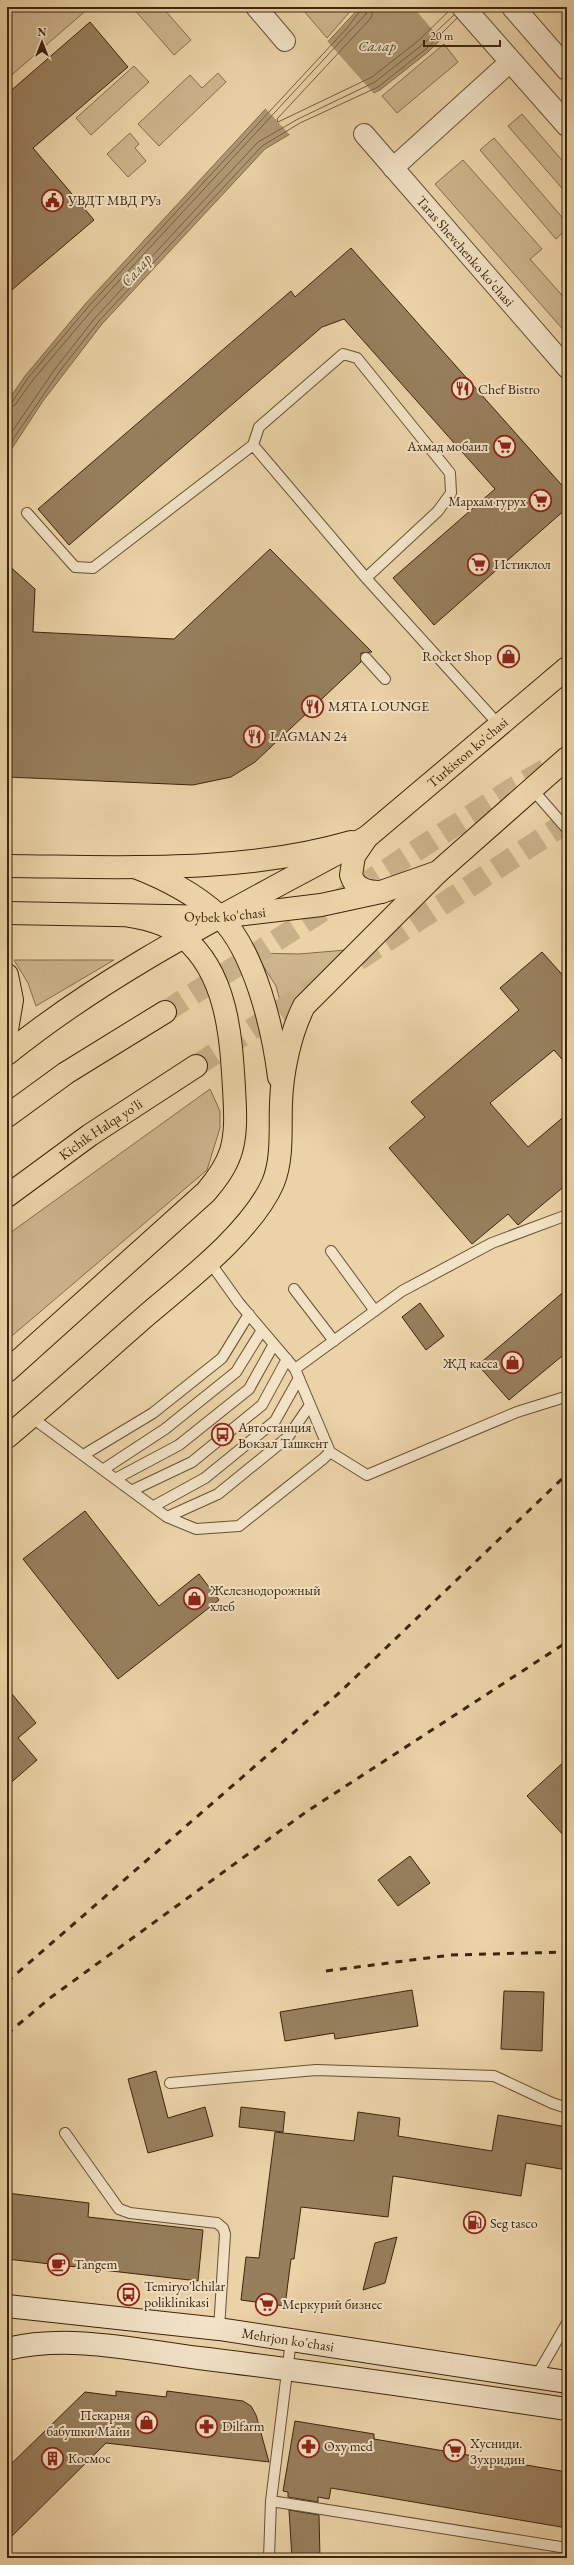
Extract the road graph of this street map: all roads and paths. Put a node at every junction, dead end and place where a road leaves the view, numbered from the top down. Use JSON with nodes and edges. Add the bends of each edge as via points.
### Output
{"nodes":[{"id":1,"x":256,"y":7,"type":"edge"},
{"id":2,"x":463,"y":7,"type":"edge"},
{"id":3,"x":514,"y":9,"type":"edge"},
{"id":4,"x":285,"y":41,"type":"dead end"},
{"id":5,"x":511,"y":61,"type":"junction"},
{"id":6,"x":567,"y":69,"type":"edge"},
{"id":7,"x":567,"y":125,"type":"edge"},
{"id":8,"x":364,"y":134,"type":"dead end"},
{"id":9,"x":393,"y":168,"type":"junction"},
{"id":10,"x":567,"y":368,"type":"edge"},
{"id":11,"x":253,"y":445,"type":"junction"},
{"id":12,"x":27,"y":513,"type":"dead end"},
{"id":13,"x":366,"y":578,"type":"junction"},
{"id":14,"x":366,"y":658,"type":"dead end"},
{"id":15,"x":567,"y":668,"type":"edge"},
{"id":16,"x":385,"y":679,"type":"dead end"},
{"id":17,"x":500,"y":726,"type":"junction"},
{"id":18,"x":567,"y":758,"type":"edge"},
{"id":19,"x":532,"y":789,"type":"junction"},
{"id":20,"x":567,"y":829,"type":"edge"},
{"id":21,"x":367,"y":837,"type":"junction"},
{"id":22,"x":7,"y":866,"type":"edge"},
{"id":23,"x":135,"y":867,"type":"junction"},
{"id":24,"x":438,"y":872,"type":"junction"},
{"id":25,"x":381,"y":892,"type":"junction"},
{"id":26,"x":7,"y":913,"type":"edge"},
{"id":27,"x":130,"y":916,"type":"junction"},
{"id":28,"x":220,"y":917,"type":"junction"},
{"id":29,"x":184,"y":937,"type":"junction"},
{"id":30,"x":7,"y":974,"type":"edge"},
{"id":31,"x":165,"y":1012,"type":"tunnel mouth"},
{"id":32,"x":7,"y":1030,"type":"edge"},
{"id":33,"x":7,"y":1054,"type":"edge"},
{"id":34,"x":196,"y":1066,"type":"tunnel mouth"},
{"id":35,"x":281,"y":1100,"type":"junction"},
{"id":36,"x":7,"y":1116,"type":"edge"},
{"id":37,"x":7,"y":1196,"type":"edge"},
{"id":38,"x":567,"y":1215,"type":"edge"},
{"id":39,"x":331,"y":1251,"type":"dead end"},
{"id":40,"x":209,"y":1261,"type":"junction"},
{"id":41,"x":294,"y":1289,"type":"dead end"},
{"id":42,"x":375,"y":1311,"type":"junction"},
{"id":43,"x":249,"y":1314,"type":"junction"},
{"id":44,"x":262,"y":1330,"type":"junction"},
{"id":45,"x":334,"y":1341,"type":"junction"},
{"id":46,"x":274,"y":1344,"type":"junction"},
{"id":47,"x":287,"y":1359,"type":"junction"},
{"id":48,"x":7,"y":1371,"type":"edge"},
{"id":49,"x":297,"y":1374,"type":"junction"},
{"id":50,"x":565,"y":1397,"type":"dead end"},
{"id":51,"x":310,"y":1405,"type":"junction"},
{"id":52,"x":31,"y":1417,"type":"junction"},
{"id":53,"x":7,"y":1437,"type":"edge"},
{"id":54,"x":330,"y":1452,"type":"junction"},
{"id":55,"x":85,"y":1454,"type":"junction"},
{"id":56,"x":104,"y":1469,"type":"junction"},
{"id":57,"x":117,"y":1478,"type":"junction"},
{"id":58,"x":132,"y":1490,"type":"junction"},
{"id":59,"x":154,"y":1506,"type":"junction"},
{"id":60,"x":167,"y":1517,"type":"junction"},
{"id":61,"x":170,"y":2083,"type":"dead end"},
{"id":62,"x":567,"y":2108,"type":"edge"},
{"id":63,"x":65,"y":2133,"type":"dead end"},
{"id":64,"x":7,"y":2306,"type":"edge"},
{"id":65,"x":567,"y":2323,"type":"edge"},
{"id":66,"x":219,"y":2329,"type":"junction"},
{"id":67,"x":291,"y":2340,"type":"junction"},
{"id":68,"x":7,"y":2349,"type":"edge"},
{"id":69,"x":288,"y":2368,"type":"junction"},
{"id":70,"x":536,"y":2377,"type":"junction"},
{"id":71,"x":567,"y":2382,"type":"edge"},
{"id":72,"x":567,"y":2409,"type":"edge"},
{"id":73,"x":271,"y":2501,"type":"junction"},
{"id":74,"x":567,"y":2548,"type":"edge"},
{"id":75,"x":269,"y":2558,"type":"edge"}],
"edges":[{"from":1,"to":4,"type":"street"},
{"from":2,"to":5,"type":"main road"},
{"from":3,"to":6,"type":"main road"},
{"from":5,"to":7,"type":"main road"},
{"from":5,"to":9,"type":"street"},
{"from":8,"to":9,"type":"street","name":"Taras Shevchenko ko'chasi"},
{"from":9,"to":10,"type":"street","name":"Taras Shevchenko ko'chasi"},
{"from":11,"to":12,"type":"lane","via":[[93,568],[75,567]]},
{"from":11,"to":13,"type":"lane"},
{"from":11,"to":13,"type":"lane","via":[[259,427],[343,354],[357,358],[450,473],[451,493],[438,511]]},
{"from":13,"to":17,"type":"lane"},
{"from":14,"to":16,"type":"lane"},
{"from":15,"to":17,"type":"main road","name":"Turkiston ko'chasi"},
{"from":17,"to":21,"type":"main road","name":"Turkiston ko'chasi"},
{"from":18,"to":19,"type":"main road"},
{"from":19,"to":20,"type":"lane"},
{"from":19,"to":24,"type":"main road"},
{"from":21,"to":23,"type":"main road","via":[[308,853],[281,857]]},
{"from":21,"to":25,"type":"main road","via":[[354,856],[351,875],[358,887],[366,891]]},
{"from":21,"to":28,"type":"main road"},
{"from":22,"to":23,"type":"main road"},
{"from":23,"to":28,"type":"main road","via":[[182,888]]},
{"from":24,"to":25,"type":"main road","name":"Oybek ko'chasi"},
{"from":24,"to":35,"type":"main road","via":[[304,1006],[295,1030]]},
{"from":25,"to":28,"type":"main road","name":"Oybek ko'chasi","via":[[321,905]]},
{"from":26,"to":27,"type":"main road","name":"Oybek ko'chasi"},
{"from":27,"to":28,"type":"main road","name":"Oybek ko'chasi"},
{"from":27,"to":29,"type":"main road","via":[[159,923]]},
{"from":28,"to":29,"type":"main road"},
{"from":28,"to":35,"type":"main road","via":[[241,949],[264,1005],[274,1042]]},
{"from":29,"to":33,"type":"main road","via":[[121,973]]},
{"from":29,"to":48,"type":"main road","via":[[220,992],[229,1026],[235,1124],[227,1164],[206,1192]]},
{"from":30,"to":32,"type":"main road","via":[[12,1000]]},
{"from":31,"to":36,"type":"main road","via":[[66,1073]]},
{"from":34,"to":37,"type":"main road","name":"Kichik Halqa yo'li","via":[[90,1135]]},
{"from":35,"to":40,"type":"main road","via":[[280,1149],[273,1183],[252,1215]]},
{"from":38,"to":42,"type":"lane","via":[[492,1243],[402,1291]]},
{"from":39,"to":42,"type":"lane"},
{"from":40,"to":43,"type":"lane"},
{"from":40,"to":52,"type":"main road"},
{"from":41,"to":45,"type":"lane"},
{"from":42,"to":45,"type":"lane"},
{"from":43,"to":44,"type":"lane"},
{"from":43,"to":55,"type":"lane","via":[[222,1358],[153,1413]]},
{"from":44,"to":46,"type":"lane"},
{"from":44,"to":56,"type":"lane","via":[[236,1372],[165,1429]]},
{"from":45,"to":49,"type":"lane"},
{"from":46,"to":47,"type":"lane"},
{"from":46,"to":57,"type":"lane","via":[[249,1389],[178,1445]]},
{"from":47,"to":49,"type":"lane"},
{"from":47,"to":58,"type":"lane","via":[[262,1405],[192,1462]]},
{"from":49,"to":51,"type":"lane"},
{"from":49,"to":59,"type":"lane","via":[[275,1421],[205,1478]]},
{"from":50,"to":54,"type":"lane","via":[[517,1412],[367,1475]]},
{"from":51,"to":54,"type":"lane"},
{"from":51,"to":60,"type":"lane","via":[[288,1437],[218,1494]]},
{"from":52,"to":53,"type":"main road"},
{"from":52,"to":55,"type":"lane"},
{"from":54,"to":60,"type":"lane","via":[[239,1526],[196,1529]]},
{"from":55,"to":56,"type":"lane"},
{"from":56,"to":57,"type":"lane"},
{"from":57,"to":58,"type":"lane"},
{"from":58,"to":59,"type":"lane"},
{"from":59,"to":60,"type":"lane"},
{"from":61,"to":62,"type":"lane","via":[[316,2070],[494,2076]]},
{"from":63,"to":66,"type":"lane","via":[[119,2209],[130,2213],[217,2223],[223,2228],[225,2234]]},
{"from":64,"to":66,"type":"main road","name":"Mehrjon ko'chasi"},
{"from":65,"to":70,"type":"lane"},
{"from":66,"to":67,"type":"main road","name":"Mehrjon ko'chasi"},
{"from":67,"to":69,"type":"lane"},
{"from":67,"to":70,"type":"main road","name":"Mehrjon ko'chasi"},
{"from":68,"to":69,"type":"main road","name":"Mehrjon ko'chasi","via":[[48,2342],[69,2342]]},
{"from":69,"to":72,"type":"main road","name":"Mehrjon ko'chasi"},
{"from":69,"to":73,"type":"lane"},
{"from":70,"to":71,"type":"main road","name":"Mehrjon ko'chasi"},
{"from":73,"to":74,"type":"lane"},
{"from":73,"to":75,"type":"lane"}]}
